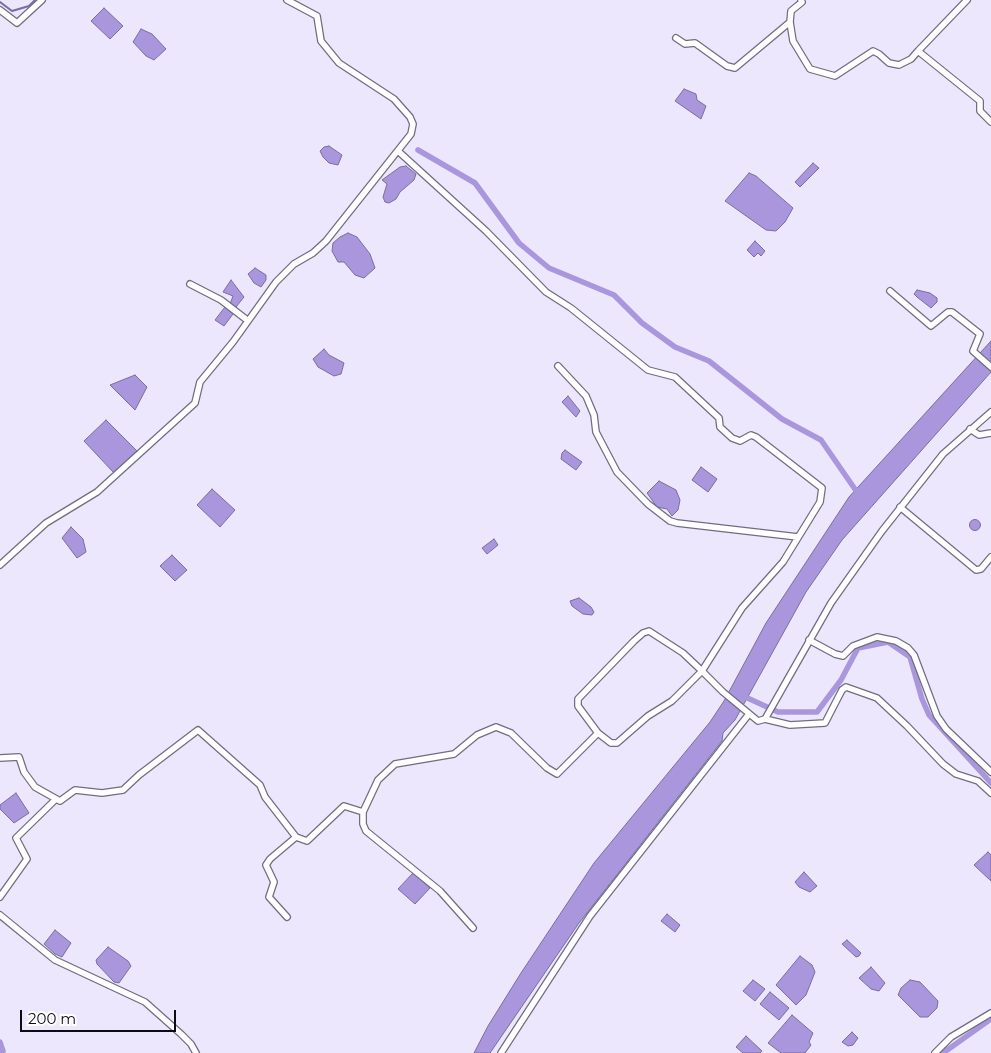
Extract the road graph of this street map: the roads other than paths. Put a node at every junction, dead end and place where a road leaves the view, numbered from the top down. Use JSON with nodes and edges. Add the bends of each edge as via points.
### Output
{"nodes":[{"id":1,"x":42,"y":0,"type":"edge"},
{"id":2,"x":287,"y":0,"type":"edge"},
{"id":3,"x":801,"y":0,"type":"edge"},
{"id":4,"x":967,"y":0,"type":"edge"},
{"id":5,"x":0,"y":10,"type":"edge"},
{"id":6,"x":790,"y":22,"type":"junction"},
{"id":7,"x":676,"y":38,"type":"dead end"},
{"id":8,"x":918,"y":51,"type":"junction"},
{"id":9,"x":991,"y":122,"type":"edge"},
{"id":10,"x":398,"y":151,"type":"junction"},
{"id":11,"x":190,"y":284,"type":"dead end"},
{"id":12,"x":890,"y":291,"type":"dead end"},
{"id":13,"x":247,"y":320,"type":"junction"},
{"id":14,"x":558,"y":366,"type":"dead end"},
{"id":15,"x":991,"y":367,"type":"edge"},
{"id":16,"x":991,"y":412,"type":"edge"},
{"id":17,"x":970,"y":429,"type":"junction"},
{"id":18,"x":991,"y":433,"type":"edge"},
{"id":19,"x":900,"y":507,"type":"junction"},
{"id":20,"x":798,"y":538,"type":"junction"},
{"id":21,"x":991,"y":557,"type":"edge"},
{"id":22,"x":0,"y":565,"type":"edge"},
{"id":23,"x":809,"y":640,"type":"junction"},
{"id":24,"x":702,"y":671,"type":"junction"},
{"id":25,"x":750,"y":714,"type":"junction"},
{"id":26,"x":767,"y":717,"type":"junction"},
{"id":27,"x":598,"y":733,"type":"junction"},
{"id":28,"x":0,"y":758,"type":"edge"},
{"id":29,"x":991,"y":772,"type":"edge"},
{"id":30,"x":991,"y":793,"type":"edge"},
{"id":31,"x":56,"y":799,"type":"junction"},
{"id":32,"x":363,"y":812,"type":"junction"},
{"id":33,"x":296,"y":837,"type":"junction"},
{"id":34,"x":0,"y":896,"type":"edge"},
{"id":35,"x":0,"y":915,"type":"edge"},
{"id":36,"x":287,"y":917,"type":"dead end"},
{"id":37,"x":474,"y":928,"type":"dead end"},
{"id":38,"x":991,"y":1013,"type":"edge"},
{"id":39,"x":196,"y":1053,"type":"edge"},
{"id":40,"x":501,"y":1053,"type":"edge"},
{"id":41,"x":934,"y":1053,"type":"edge"}],
"edges":[{"from":1,"to":5,"type":"street","via":[[17,23]]},
{"from":2,"to":10,"type":"street","via":[[317,16],[321,41],[338,63],[394,99],[410,117],[413,124],[411,134]]},
{"from":3,"to":6,"type":"street","via":[[791,11]]},
{"from":4,"to":8,"type":"street"},
{"from":6,"to":7,"type":"street","via":[[735,68],[727,66],[695,43],[685,44]]},
{"from":6,"to":8,"type":"street","via":[[798,52],[810,69],[821,73],[835,76],[872,51],[889,63],[899,65]]},
{"from":8,"to":9,"type":"street","via":[[980,101],[980,111]]},
{"from":10,"to":13,"type":"street","via":[[326,241],[286,271]]},
{"from":10,"to":20,"type":"street","via":[[486,231],[546,292],[648,370],[675,377],[717,417],[720,427],[732,438],[741,441],[754,436],[818,484],[822,488],[822,497]]},
{"from":11,"to":13,"type":"street","via":[[221,300]]},
{"from":12,"to":15,"type":"street","via":[[931,326],[952,312],[980,334],[973,351]]},
{"from":13,"to":22,"type":"street","via":[[200,382],[195,402],[97,492],[46,523]]},
{"from":14,"to":20,"type":"street","via":[[586,396],[594,415],[596,432],[617,472],[648,504],[670,520]]},
{"from":16,"to":17,"type":"street"},
{"from":17,"to":18,"type":"street","via":[[979,434]]},
{"from":17,"to":19,"type":"street","via":[[943,454]]},
{"from":19,"to":21,"type":"street","via":[[976,570],[981,569]]},
{"from":19,"to":23,"type":"street","via":[[835,597]]},
{"from":20,"to":24,"type":"street","via":[[783,562],[742,608]]},
{"from":23,"to":26,"type":"street"},
{"from":23,"to":29,"type":"street","via":[[843,656],[853,646],[877,637],[891,639],[908,648],[914,655],[937,716],[946,729]]},
{"from":24,"to":25,"type":"street"},
{"from":24,"to":27,"type":"street","via":[[672,701],[648,716],[617,743],[611,743]]},
{"from":24,"to":27,"type":"street","via":[[658,634],[643,633],[577,701]]},
{"from":25,"to":26,"type":"street","via":[[758,721]]},
{"from":25,"to":40,"type":"street","via":[[590,916]]},
{"from":26,"to":30,"type":"street","via":[[790,725],[825,723],[842,690],[848,687],[882,701],[943,764],[956,774],[978,780]]},
{"from":27,"to":32,"type":"street","via":[[557,774],[511,733],[503,728],[490,728],[477,734],[454,754],[390,767],[374,787]]},
{"from":28,"to":31,"type":"street","via":[[18,757],[35,787]]},
{"from":31,"to":33,"type":"street","via":[[60,801],[75,790],[123,790],[198,730],[260,785]]},
{"from":31,"to":34,"type":"street","via":[[16,838],[28,858]]},
{"from":32,"to":33,"type":"street","via":[[344,806],[307,841]]},
{"from":32,"to":37,"type":"street","via":[[363,824],[372,839],[410,865]]},
{"from":33,"to":36,"type":"street","via":[[266,865],[274,882],[268,897]]},
{"from":35,"to":39,"type":"street","via":[[62,964],[145,1002],[181,1034]]},
{"from":38,"to":41,"type":"street","via":[[951,1037]]}]}
